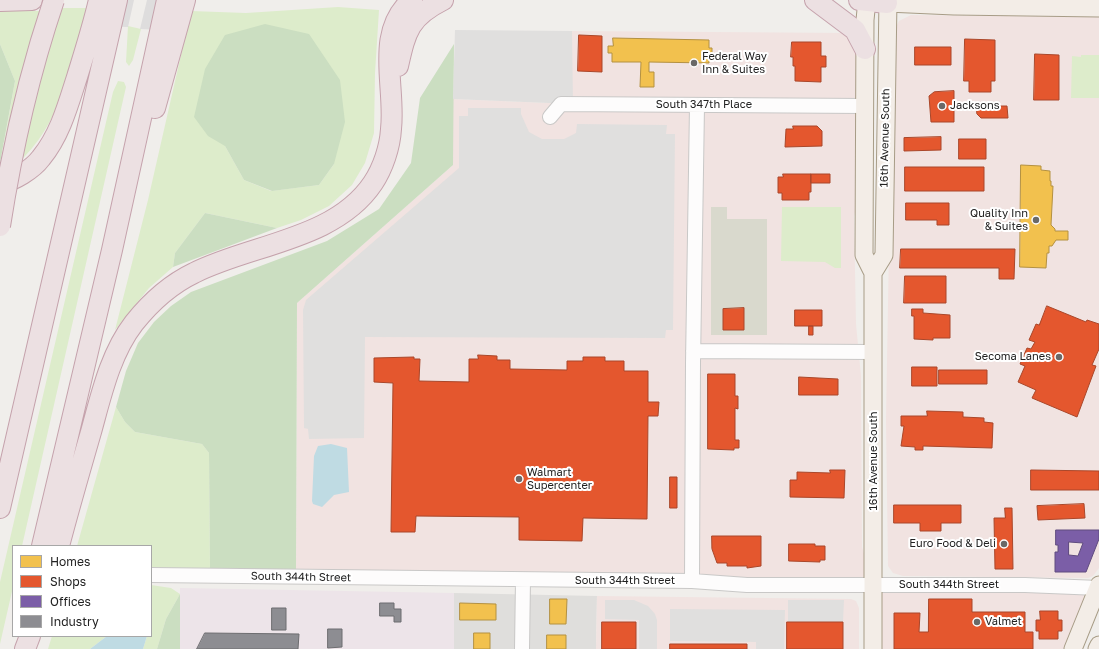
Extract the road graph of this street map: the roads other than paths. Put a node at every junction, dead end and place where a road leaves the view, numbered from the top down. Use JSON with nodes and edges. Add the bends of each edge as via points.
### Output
{"nodes":[{"id":1,"x":32,"y":0,"type":"edge"},
{"id":2,"x":54,"y":0,"type":"edge"},
{"id":3,"x":99,"y":0,"type":"edge"},
{"id":4,"x":117,"y":0,"type":"edge"},
{"id":5,"x":167,"y":0,"type":"edge"},
{"id":6,"x":185,"y":0,"type":"edge"},
{"id":7,"x":412,"y":0,"type":"edge"},
{"id":8,"x":443,"y":0,"type":"edge"},
{"id":9,"x":815,"y":0,"type":"edge"},
{"id":10,"x":0,"y":1,"type":"edge"},
{"id":11,"x":874,"y":1,"type":"edge"},
{"id":12,"x":1099,"y":8,"type":"edge"},
{"id":13,"x":102,"y":27,"type":"junction"},
{"id":14,"x":169,"y":30,"type":"junction"},
{"id":15,"x":865,"y":49,"type":"junction"},
{"id":16,"x":391,"y":96,"type":"junction"},
{"id":17,"x":697,"y":106,"type":"junction"},
{"id":18,"x":864,"y":106,"type":"junction"},
{"id":19,"x":550,"y":117,"type":"dead end"},
{"id":20,"x":0,"y":184,"type":"edge"},
{"id":21,"x":0,"y":227,"type":"edge"},
{"id":22,"x":873,"y":273,"type":"junction"},
{"id":23,"x":693,"y":351,"type":"junction"},
{"id":24,"x":873,"y":352,"type":"junction"},
{"id":25,"x":0,"y":508,"type":"edge"},
{"id":26,"x":42,"y":545,"type":"edge"},
{"id":27,"x":58,"y":545,"type":"edge"},
{"id":28,"x":152,"y":575,"type":"edge"},
{"id":29,"x":523,"y":580,"type":"junction"},
{"id":30,"x":692,"y":581,"type":"junction"},
{"id":31,"x":873,"y":585,"type":"junction"},
{"id":32,"x":1099,"y":587,"type":"edge"},
{"id":33,"x":20,"y":637,"type":"edge"},
{"id":34,"x":30,"y":637,"type":"edge"},
{"id":35,"x":1099,"y":645,"type":"edge"},
{"id":36,"x":17,"y":649,"type":"edge"},
{"id":37,"x":26,"y":649,"type":"edge"},
{"id":38,"x":522,"y":649,"type":"edge"},
{"id":39,"x":873,"y":649,"type":"edge"},
{"id":40,"x":1073,"y":649,"type":"edge"},
{"id":41,"x":1097,"y":649,"type":"edge"}],
"edges":[{"from":1,"to":10,"type":"highway"},
{"from":2,"to":21,"type":"highway","bridge":true,"via":[[27,87]]},
{"from":3,"to":13,"type":"highway"},
{"from":4,"to":13,"type":"highway"},
{"from":5,"to":14,"type":"highway"},
{"from":6,"to":14,"type":"highway"},
{"from":7,"to":16,"type":"highway","via":[[402,9],[393,26],[390,52]]},
{"from":8,"to":16,"type":"highway","via":[[416,17],[409,29]]},
{"from":9,"to":15,"type":"highway","via":[[855,30]]},
{"from":11,"to":12,"type":"main road","via":[[954,6]]},
{"from":11,"to":15,"type":"main road","name":"16th Avenue South","via":[[865,20]]},
{"from":11,"to":22,"type":"main road","name":"16th Avenue South","via":[[884,255]]},
{"from":13,"to":20,"type":"highway","via":[[53,142],[41,159],[30,168]]},
{"from":13,"to":25,"type":"highway"},
{"from":14,"to":26,"type":"highway","via":[[112,250]]},
{"from":15,"to":18,"type":"main road","name":"16th Avenue South"},
{"from":16,"to":27,"type":"highway","via":[[392,128],[385,158],[373,182],[354,205],[337,218],[308,232],[192,274],[151,304],[134,323],[122,342],[105,384]]},
{"from":17,"to":18,"type":"street","name":"South 347th Place"},
{"from":17,"to":19,"type":"street","name":"South 347th Place","via":[[561,104]]},
{"from":17,"to":23,"type":"street"},
{"from":18,"to":22,"type":"main road","name":"16th Avenue South","via":[[864,255]]},
{"from":22,"to":24,"type":"main road","name":"16th Avenue South"},
{"from":23,"to":24,"type":"street"},
{"from":23,"to":30,"type":"street"},
{"from":24,"to":31,"type":"main road","name":"16th Avenue South"},
{"from":28,"to":29,"type":"street","name":"South 344th Street"},
{"from":29,"to":30,"type":"street","name":"South 344th Street"},
{"from":29,"to":38,"type":"street"},
{"from":30,"to":31,"type":"street","name":"South 344th Street","via":[[747,585]]},
{"from":31,"to":32,"type":"street","name":"South 344th Street"},
{"from":31,"to":39,"type":"main road","name":"16th Avenue South"},
{"from":32,"to":40,"type":"main road"},
{"from":33,"to":36,"type":"highway"},
{"from":34,"to":37,"type":"highway"},
{"from":35,"to":41,"type":"main road"}]}
